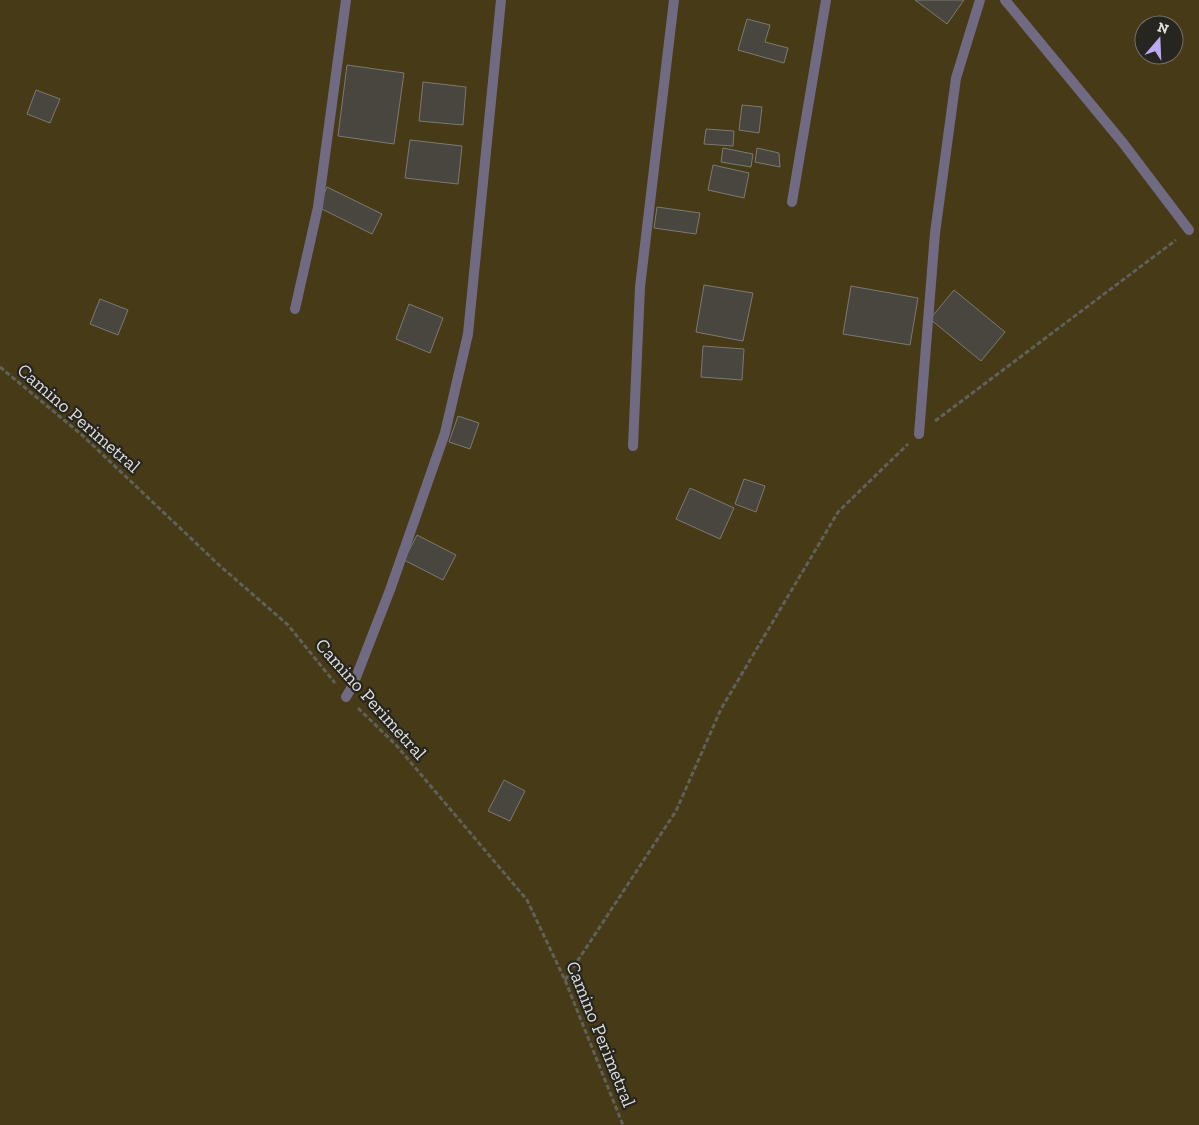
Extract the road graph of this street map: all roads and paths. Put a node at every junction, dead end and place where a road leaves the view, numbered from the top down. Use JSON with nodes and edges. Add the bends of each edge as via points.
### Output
{"nodes":[{"id":1,"x":346,"y":0,"type":"edge"},
{"id":2,"x":501,"y":0,"type":"edge"},
{"id":3,"x":674,"y":0,"type":"edge"},
{"id":4,"x":826,"y":0,"type":"edge"},
{"id":5,"x":980,"y":0,"type":"edge"},
{"id":6,"x":1005,"y":0,"type":"edge"},
{"id":7,"x":792,"y":202,"type":"dead end"},
{"id":8,"x":1189,"y":230,"type":"joint"},
{"id":9,"x":295,"y":309,"type":"dead end"},
{"id":10,"x":0,"y":366,"type":"edge"},
{"id":11,"x":918,"y":434,"type":"junction"},
{"id":12,"x":633,"y":446,"type":"dead end"},
{"id":13,"x":346,"y":697,"type":"junction"},
{"id":14,"x":565,"y":980,"type":"junction"},
{"id":15,"x":623,"y":1125,"type":"edge"}],
"edges":[{"from":1,"to":9,"type":"street","via":[[318,207]]},
{"from":2,"to":13,"type":"street","via":[[468,334],[445,434],[390,590]]},
{"from":3,"to":12,"type":"street","via":[[640,287]]},
{"from":4,"to":7,"type":"street"},
{"from":5,"to":11,"type":"street","via":[[956,78],[935,233]]},
{"from":6,"to":8,"type":"street","via":[[1123,143]]},
{"from":8,"to":11,"type":"path"},
{"from":10,"to":13,"type":"path","name":"Camino Perimetral","via":[[82,435],[219,565],[288,625]]},
{"from":11,"to":14,"type":"path","via":[[838,512],[721,709],[676,811]]},
{"from":13,"to":14,"type":"path","name":"Camino Perimetral","via":[[396,746],[527,900]]},
{"from":14,"to":15,"type":"path","name":"Camino Perimetral"}]}
